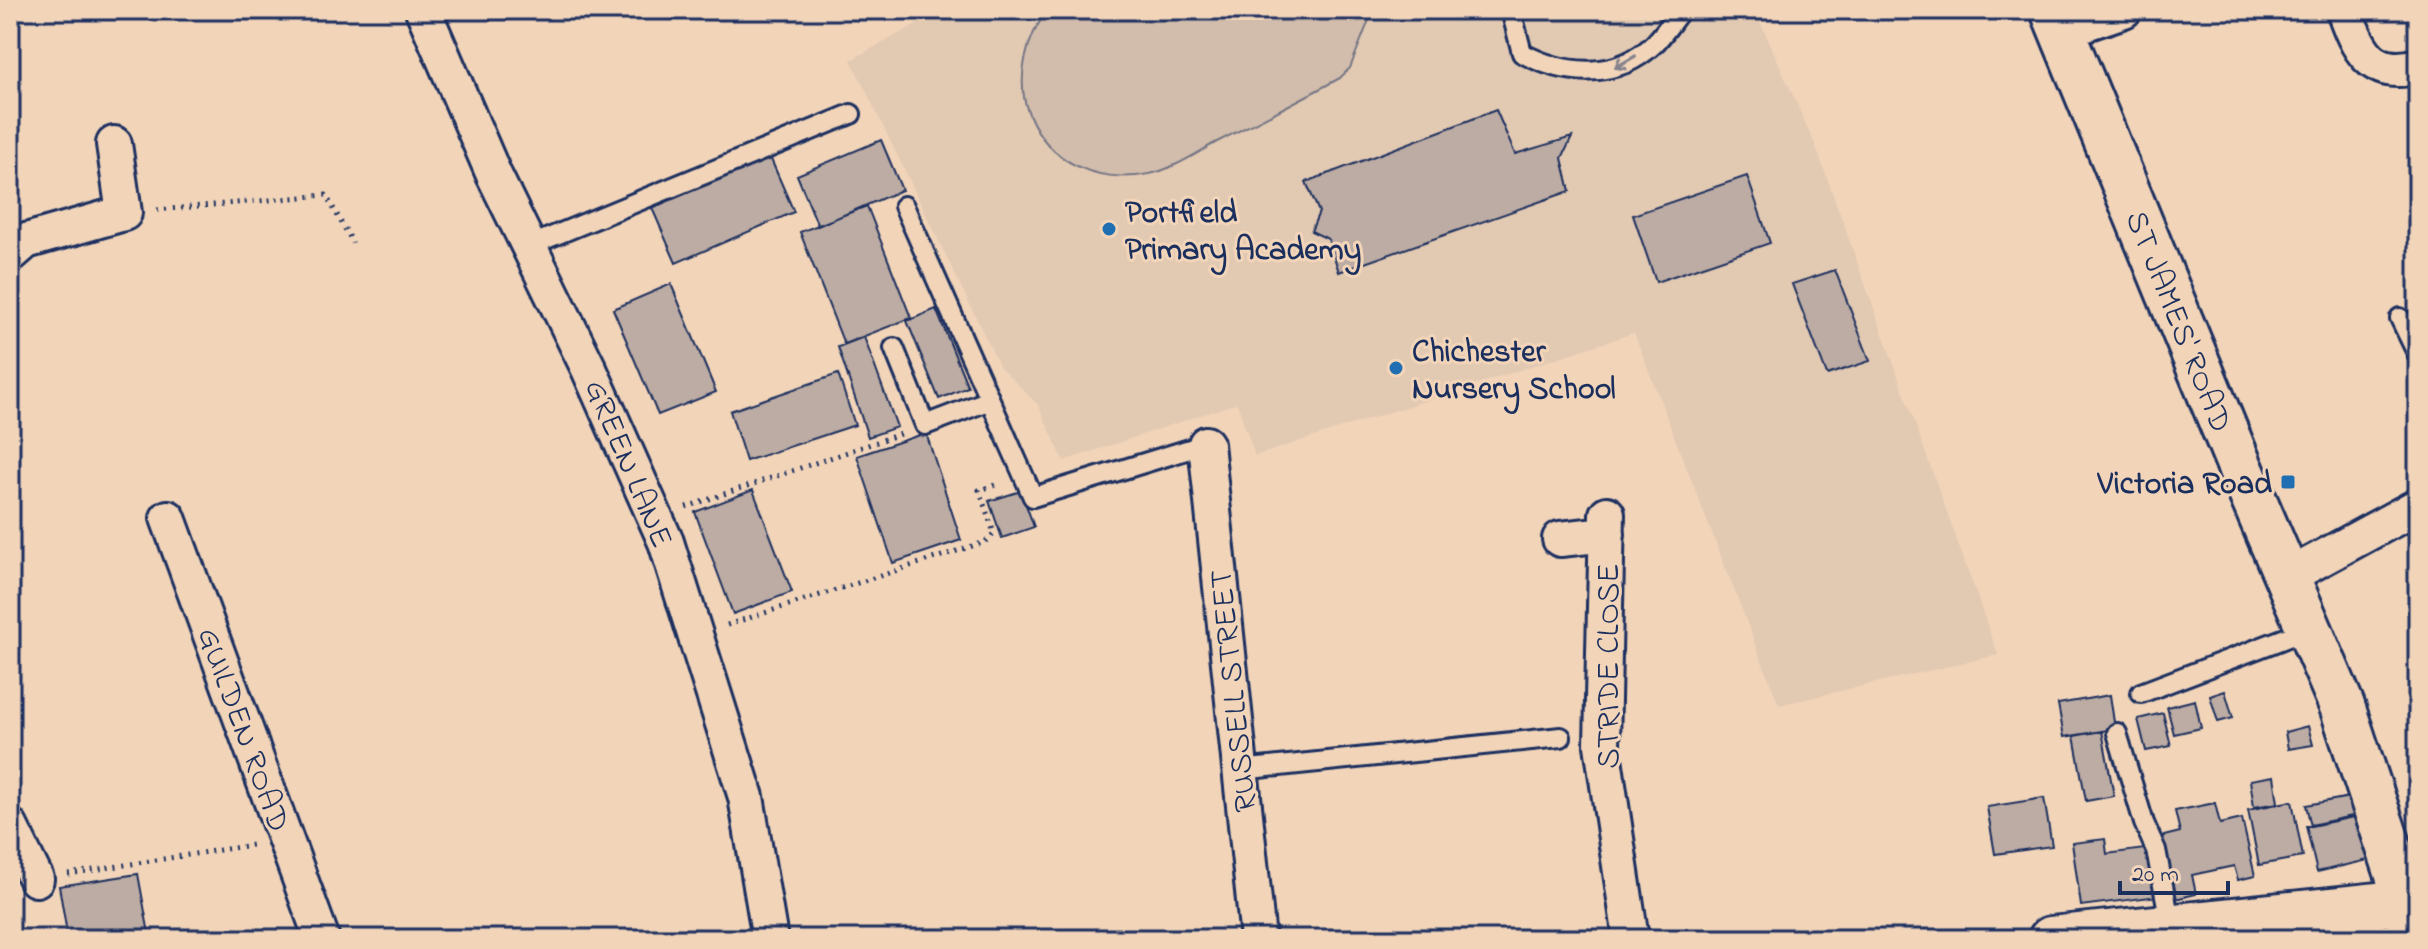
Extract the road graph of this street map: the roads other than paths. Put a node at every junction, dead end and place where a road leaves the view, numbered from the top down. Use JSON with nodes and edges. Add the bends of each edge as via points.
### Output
{"nodes":[{"id":1,"x":423,"y":10,"type":"edge"},
{"id":2,"x":1511,"y":10,"type":"edge"},
{"id":3,"x":1681,"y":10,"type":"edge"},
{"id":4,"x":2124,"y":10,"type":"edge"},
{"id":5,"x":2344,"y":10,"type":"edge"},
{"id":6,"x":2057,"y":21,"type":"edge"},
{"id":7,"x":2418,"y":66,"type":"edge"},
{"id":8,"x":851,"y":114,"type":"dead end"},
{"id":9,"x":114,"y":144,"type":"dead end"},
{"id":10,"x":904,"y":206,"type":"dead end"},
{"id":11,"x":529,"y":246,"type":"junction"},
{"id":12,"x":10,"y":255,"type":"edge"},
{"id":13,"x":2400,"y":318,"type":"dead end"},
{"id":14,"x":894,"y":348,"type":"dead end"},
{"id":15,"x":2418,"y":355,"type":"edge"},
{"id":16,"x":990,"y":400,"type":"junction"},
{"id":17,"x":1206,"y":444,"type":"joint"},
{"id":18,"x":2418,"y":506,"type":"edge"},
{"id":19,"x":168,"y":518,"type":"dead end"},
{"id":20,"x":1560,"y":539,"type":"dead end"},
{"id":21,"x":2287,"y":577,"type":"junction"},
{"id":22,"x":2309,"y":629,"type":"junction"},
{"id":23,"x":2141,"y":693,"type":"dead end"},
{"id":24,"x":2117,"y":733,"type":"dead end"},
{"id":25,"x":1561,"y":737,"type":"dead end"},
{"id":26,"x":1240,"y":770,"type":"junction"},
{"id":27,"x":10,"y":826,"type":"edge"},
{"id":28,"x":36,"y":879,"type":"road end"},
{"id":29,"x":2413,"y":913,"type":"edge"},
{"id":30,"x":2171,"y":926,"type":"junction"},
{"id":31,"x":322,"y":939,"type":"edge"},
{"id":32,"x":770,"y":939,"type":"edge"},
{"id":33,"x":1258,"y":939,"type":"edge"},
{"id":34,"x":1631,"y":939,"type":"edge"},
{"id":35,"x":2051,"y":939,"type":"edge"}],
"edges":[{"from":1,"to":11,"type":"street","name":"GREEN LANE"},
{"from":3,"to":2,"type":"lane","one_way":true,"via":[[1653,45],[1616,69],[1583,71],[1546,66],[1522,53]]},
{"from":4,"to":6,"type":"street"},
{"from":5,"to":7,"type":"street","via":[[2367,56],[2382,68]]},
{"from":6,"to":21,"type":"street","name":"ST JAMES' ROAD"},
{"from":8,"to":11,"type":"lane"},
{"from":9,"to":12,"type":"street","via":[[124,213],[26,241]]},
{"from":10,"to":16,"type":"lane"},
{"from":11,"to":32,"type":"street","name":"GREEN LANE","via":[[666,542],[746,797]]},
{"from":13,"to":15,"type":"lane"},
{"from":14,"to":16,"type":"lane","via":[[925,425]]},
{"from":16,"to":17,"type":"lane","via":[[1033,497]]},
{"from":17,"to":26,"type":"street","name":"RUSSELL STREET"},
{"from":18,"to":21,"type":"street"},
{"from":19,"to":31,"type":"street","name":"GUILDEN ROAD"},
{"from":20,"to":34,"type":"street","name":"STRIDE CLOSE","via":[[1607,524],[1602,745]]},
{"from":21,"to":22,"type":"street","name":"ST JAMES' ROAD"},
{"from":22,"to":23,"type":"lane"},
{"from":22,"to":29,"type":"street","name":"ST JAMES' ROAD","via":[[2342,706]]},
{"from":24,"to":30,"type":"lane","via":[[2156,850]]},
{"from":25,"to":26,"type":"lane"},
{"from":26,"to":33,"type":"street","name":"RUSSELL STREET"},
{"from":27,"to":28,"type":"street"},
{"from":29,"to":30,"type":"street"},
{"from":30,"to":35,"type":"street"}]}
